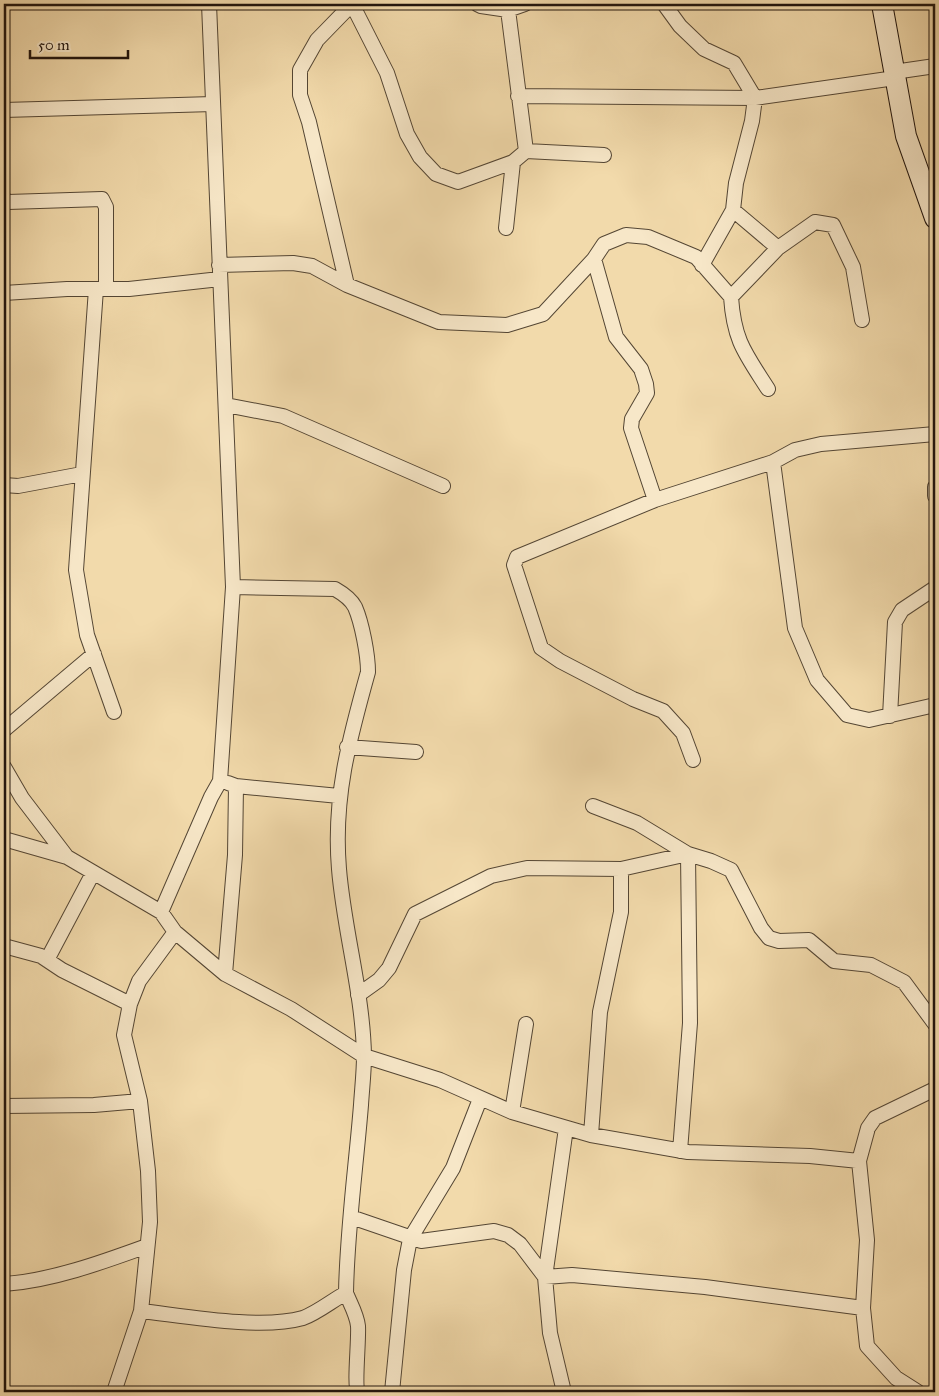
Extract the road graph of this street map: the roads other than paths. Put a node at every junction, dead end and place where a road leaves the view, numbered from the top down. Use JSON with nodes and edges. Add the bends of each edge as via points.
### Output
{"nodes":[{"id":1,"x":209,"y":4,"type":"edge"},
{"id":2,"x":477,"y":4,"type":"edge"},
{"id":3,"x":525,"y":4,"type":"edge"},
{"id":4,"x":664,"y":4,"type":"edge"},
{"id":5,"x":882,"y":4,"type":"edge"},
{"id":6,"x":508,"y":10,"type":"junction"},
{"id":7,"x":935,"y":66,"type":"edge"},
{"id":8,"x":894,"y":75,"type":"junction"},
{"id":9,"x":518,"y":96,"type":"junction"},
{"id":10,"x":754,"y":98,"type":"junction"},
{"id":11,"x":213,"y":104,"type":"junction"},
{"id":12,"x":4,"y":110,"type":"edge"},
{"id":13,"x":526,"y":150,"type":"junction"},
{"id":14,"x":604,"y":155,"type":"dead end"},
{"id":15,"x":513,"y":162,"type":"junction"},
{"id":16,"x":4,"y":200,"type":"edge"},
{"id":17,"x":733,"y":210,"type":"junction"},
{"id":18,"x":935,"y":218,"type":"edge"},
{"id":19,"x":506,"y":228,"type":"dead end"},
{"id":20,"x":778,"y":248,"type":"junction"},
{"id":21,"x":594,"y":259,"type":"junction"},
{"id":22,"x":702,"y":265,"type":"junction"},
{"id":23,"x":220,"y":272,"type":"junction"},
{"id":24,"x":347,"y":285,"type":"junction"},
{"id":25,"x":101,"y":289,"type":"junction"},
{"id":26,"x":4,"y":293,"type":"edge"},
{"id":27,"x":731,"y":297,"type":"junction"},
{"id":28,"x":862,"y":320,"type":"dead end"},
{"id":29,"x":768,"y":389,"type":"dead end"},
{"id":30,"x":226,"y":405,"type":"junction"},
{"id":31,"x":935,"y":434,"type":"edge"},
{"id":32,"x":774,"y":462,"type":"junction"},
{"id":33,"x":82,"y":474,"type":"junction"},
{"id":34,"x":4,"y":485,"type":"edge"},
{"id":35,"x":443,"y":486,"type":"dead end"},
{"id":36,"x":935,"y":487,"type":"edge"},
{"id":37,"x":935,"y":496,"type":"edge"},
{"id":38,"x":655,"y":500,"type":"junction"},
{"id":39,"x":233,"y":588,"type":"junction"},
{"id":40,"x":935,"y":588,"type":"edge"},
{"id":41,"x":94,"y":654,"type":"junction"},
{"id":42,"x":935,"y":705,"type":"edge"},
{"id":43,"x":114,"y":712,"type":"dead end"},
{"id":44,"x":890,"y":716,"type":"junction"},
{"id":45,"x":4,"y":730,"type":"edge"},
{"id":46,"x":347,"y":747,"type":"junction"},
{"id":47,"x":416,"y":752,"type":"dead end"},
{"id":48,"x":693,"y":760,"type":"dead end"},
{"id":49,"x":4,"y":767,"type":"edge"},
{"id":50,"x":220,"y":780,"type":"junction"},
{"id":51,"x":236,"y":786,"type":"junction"},
{"id":52,"x":339,"y":796,"type":"junction"},
{"id":53,"x":593,"y":806,"type":"dead end"},
{"id":54,"x":4,"y":839,"type":"edge"},
{"id":55,"x":688,"y":854,"type":"junction"},
{"id":56,"x":67,"y":857,"type":"junction"},
{"id":57,"x":621,"y":869,"type":"junction"},
{"id":58,"x":93,"y":873,"type":"junction"},
{"id":59,"x":161,"y":912,"type":"junction"},
{"id":60,"x":175,"y":932,"type":"junction"},
{"id":61,"x":4,"y":946,"type":"edge"},
{"id":62,"x":47,"y":960,"type":"junction"},
{"id":63,"x":224,"y":974,"type":"junction"},
{"id":64,"x":358,"y":995,"type":"junction"},
{"id":65,"x":130,"y":1004,"type":"junction"},
{"id":66,"x":526,"y":1024,"type":"dead end"},
{"id":67,"x":935,"y":1024,"type":"edge"},
{"id":68,"x":364,"y":1056,"type":"junction"},
{"id":69,"x":935,"y":1089,"type":"edge"},
{"id":70,"x":480,"y":1099,"type":"junction"},
{"id":71,"x":140,"y":1101,"type":"junction"},
{"id":72,"x":4,"y":1106,"type":"edge"},
{"id":73,"x":512,"y":1112,"type":"junction"},
{"id":74,"x":566,"y":1128,"type":"junction"},
{"id":75,"x":591,"y":1135,"type":"junction"},
{"id":76,"x":680,"y":1151,"type":"junction"},
{"id":77,"x":859,"y":1161,"type":"junction"},
{"id":78,"x":351,"y":1217,"type":"junction"},
{"id":79,"x":410,"y":1238,"type":"junction"},
{"id":80,"x":147,"y":1246,"type":"junction"},
{"id":81,"x":545,"y":1277,"type":"junction"},
{"id":82,"x":4,"y":1284,"type":"edge"},
{"id":83,"x":346,"y":1293,"type":"junction"},
{"id":84,"x":863,"y":1308,"type":"junction"},
{"id":85,"x":141,"y":1311,"type":"junction"},
{"id":86,"x":114,"y":1392,"type":"edge"},
{"id":87,"x":358,"y":1392,"type":"edge"},
{"id":88,"x":392,"y":1392,"type":"edge"},
{"id":89,"x":564,"y":1392,"type":"edge"},
{"id":90,"x":918,"y":1392,"type":"edge"}],
"edges":[{"from":1,"to":11,"type":"street"},
{"from":2,"to":6,"type":"street"},
{"from":3,"to":6,"type":"street"},
{"from":4,"to":10,"type":"street","via":[[680,26],[704,49],[734,63]]},
{"from":5,"to":8,"type":"street"},
{"from":6,"to":9,"type":"street"},
{"from":7,"to":8,"type":"street"},
{"from":8,"to":10,"type":"street"},
{"from":8,"to":18,"type":"street","via":[[906,136]]},
{"from":9,"to":10,"type":"street"},
{"from":9,"to":13,"type":"street"},
{"from":10,"to":17,"type":"street"},
{"from":11,"to":12,"type":"street"},
{"from":11,"to":23,"type":"street"},
{"from":13,"to":14,"type":"street"},
{"from":13,"to":15,"type":"street"},
{"from":15,"to":19,"type":"street"},
{"from":15,"to":24,"type":"street","via":[[458,182],[436,174],[420,157],[407,134],[387,73],[352,4],[316,40],[300,70],[300,95],[312,132]]},
{"from":16,"to":25,"type":"street","via":[[102,198],[106,207]]},
{"from":17,"to":20,"type":"street"},
{"from":17,"to":22,"type":"street"},
{"from":20,"to":27,"type":"street"},
{"from":20,"to":28,"type":"street","via":[[815,222],[834,225],[853,267]]},
{"from":21,"to":22,"type":"street","via":[[604,244],[626,235],[648,237],[696,257]]},
{"from":21,"to":24,"type":"street","via":[[543,314],[507,325],[439,322]]},
{"from":21,"to":38,"type":"street","via":[[616,337],[642,369],[646,384],[646,393],[632,419],[631,428]]},
{"from":22,"to":27,"type":"street"},
{"from":23,"to":24,"type":"street","via":[[293,263],[312,266]]},
{"from":23,"to":25,"type":"street","via":[[129,289]]},
{"from":23,"to":30,"type":"street"},
{"from":25,"to":26,"type":"street"},
{"from":25,"to":33,"type":"street"},
{"from":27,"to":29,"type":"street","via":[[733,322],[741,348]]},
{"from":30,"to":35,"type":"street","via":[[283,416]]},
{"from":30,"to":39,"type":"street"},
{"from":31,"to":32,"type":"street","via":[[821,444],[795,450]]},
{"from":32,"to":38,"type":"street"},
{"from":32,"to":44,"type":"street","via":[[795,628],[817,680],[847,715],[869,720]]},
{"from":33,"to":34,"type":"street","via":[[18,486]]},
{"from":33,"to":41,"type":"street","via":[[76,570],[87,635]]},
{"from":36,"to":37,"type":"street"},
{"from":38,"to":48,"type":"street","via":[[517,557],[514,565],[540,648],[633,699],[663,711],[683,732]]},
{"from":39,"to":46,"type":"street","via":[[335,588],[354,607],[368,672]]},
{"from":39,"to":50,"type":"street"},
{"from":40,"to":44,"type":"street","via":[[902,610],[895,622]]},
{"from":41,"to":43,"type":"street"},
{"from":41,"to":45,"type":"street"},
{"from":42,"to":44,"type":"street"},
{"from":46,"to":47,"type":"street"},
{"from":46,"to":52,"type":"street"},
{"from":49,"to":56,"type":"street","via":[[22,798]]},
{"from":50,"to":51,"type":"street"},
{"from":50,"to":59,"type":"street"},
{"from":51,"to":52,"type":"street"},
{"from":51,"to":63,"type":"street","via":[[235,855]]},
{"from":52,"to":64,"type":"street","via":[[339,869]]},
{"from":53,"to":55,"type":"street","via":[[637,823]]},
{"from":54,"to":56,"type":"street"},
{"from":55,"to":57,"type":"street"},
{"from":55,"to":67,"type":"street","via":[[731,870],[769,938],[809,940],[834,961],[882,968],[904,982]]},
{"from":55,"to":76,"type":"street","via":[[690,1023]]},
{"from":56,"to":58,"type":"street"},
{"from":57,"to":64,"type":"street","via":[[508,870],[422,909],[410,921],[389,968]]},
{"from":57,"to":75,"type":"street","via":[[621,912],[600,1012]]},
{"from":58,"to":59,"type":"street"},
{"from":58,"to":62,"type":"street"},
{"from":59,"to":60,"type":"street"},
{"from":60,"to":63,"type":"street"},
{"from":60,"to":65,"type":"street","via":[[139,981]]},
{"from":61,"to":62,"type":"street"},
{"from":62,"to":65,"type":"street"},
{"from":63,"to":68,"type":"street","via":[[291,1009]]},
{"from":64,"to":68,"type":"street"},
{"from":65,"to":71,"type":"street","via":[[124,1035]]},
{"from":66,"to":73,"type":"street"},
{"from":68,"to":70,"type":"street","via":[[440,1080]]},
{"from":68,"to":78,"type":"street"},
{"from":69,"to":77,"type":"street","via":[[875,1118],[868,1128]]},
{"from":70,"to":73,"type":"street"},
{"from":70,"to":79,"type":"street","via":[[453,1168]]},
{"from":71,"to":72,"type":"street"},
{"from":71,"to":80,"type":"street","via":[[148,1171],[150,1222]]},
{"from":73,"to":74,"type":"street"},
{"from":74,"to":75,"type":"street"},
{"from":74,"to":81,"type":"street"},
{"from":75,"to":76,"type":"street"},
{"from":76,"to":77,"type":"street"},
{"from":77,"to":84,"type":"street","via":[[867,1240]]},
{"from":78,"to":79,"type":"street"},
{"from":78,"to":83,"type":"street"},
{"from":79,"to":81,"type":"street","via":[[421,1241],[494,1231],[508,1235],[520,1244]]},
{"from":79,"to":88,"type":"street"},
{"from":80,"to":82,"type":"street","via":[[96,1264]]},
{"from":80,"to":85,"type":"street"},
{"from":81,"to":84,"type":"street","via":[[572,1275],[705,1286]]},
{"from":81,"to":89,"type":"street","via":[[550,1333]]},
{"from":83,"to":85,"type":"street","via":[[304,1318],[271,1322],[215,1320]]},
{"from":83,"to":87,"type":"street","via":[[357,1323]]},
{"from":84,"to":90,"type":"street","via":[[867,1346],[896,1378]]},
{"from":85,"to":86,"type":"street"}]}
